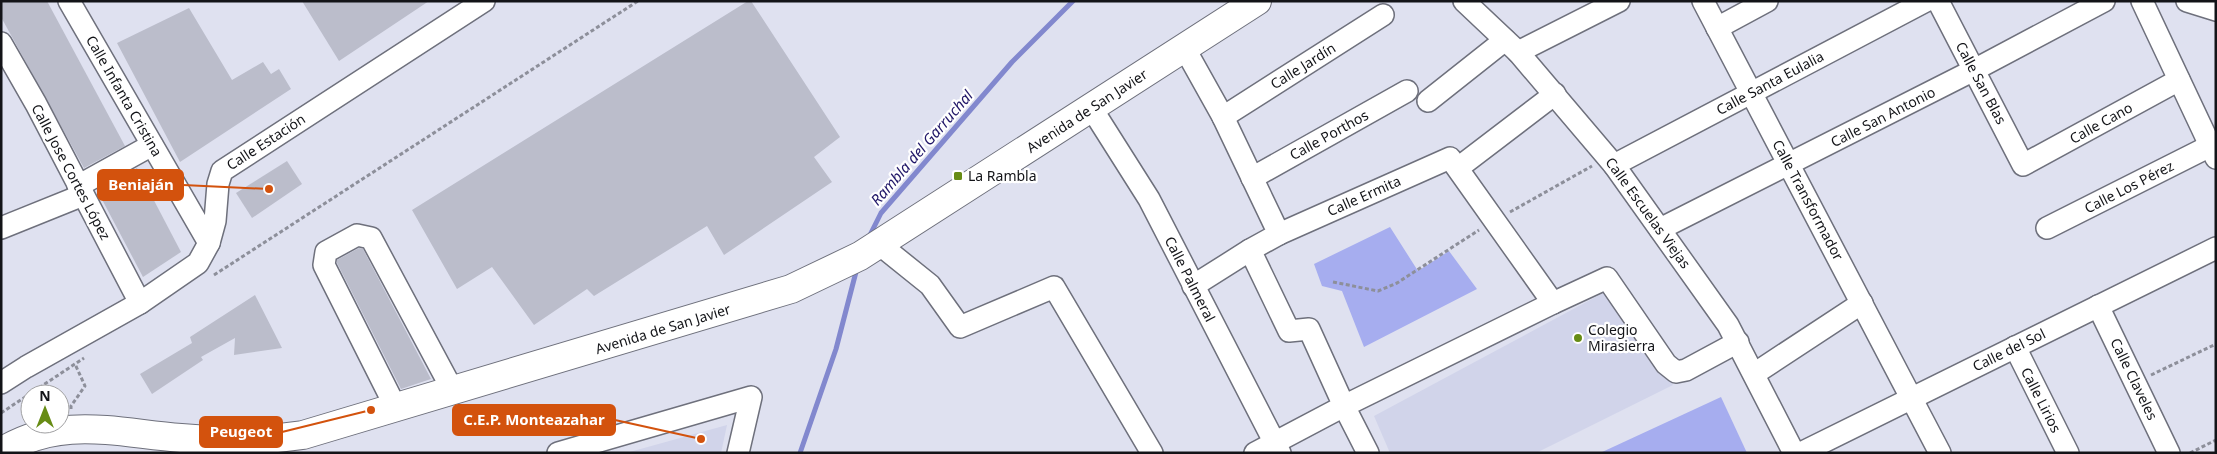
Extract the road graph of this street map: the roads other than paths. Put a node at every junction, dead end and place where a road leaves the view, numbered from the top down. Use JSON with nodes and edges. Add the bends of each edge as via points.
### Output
{"nodes":[{"id":1,"x":69,"y":1,"type":"edge"},
{"id":2,"x":484,"y":1,"type":"edge"},
{"id":3,"x":1257,"y":1,"type":"edge"},
{"id":4,"x":1464,"y":1,"type":"edge"},
{"id":5,"x":1619,"y":1,"type":"edge"},
{"id":6,"x":1703,"y":1,"type":"edge"},
{"id":7,"x":1766,"y":1,"type":"edge"},
{"id":8,"x":1926,"y":1,"type":"edge"},
{"id":9,"x":1938,"y":1,"type":"edge"},
{"id":10,"x":2104,"y":1,"type":"edge"},
{"id":11,"x":2142,"y":1,"type":"edge"},
{"id":12,"x":2187,"y":1,"type":"edge"},
{"id":13,"x":2216,"y":10,"type":"edge"},
{"id":14,"x":1383,"y":16,"type":"dead end"},
{"id":15,"x":1717,"y":28,"type":"junction"},
{"id":16,"x":1,"y":43,"type":"edge"},
{"id":17,"x":1511,"y":46,"type":"junction"},
{"id":18,"x":1184,"y":49,"type":"junction"},
{"id":19,"x":1974,"y":70,"type":"junction"},
{"id":20,"x":2179,"y":80,"type":"junction"},
{"id":21,"x":1407,"y":91,"type":"dead end"},
{"id":22,"x":1752,"y":93,"type":"junction"},
{"id":23,"x":1555,"y":94,"type":"junction"},
{"id":24,"x":1428,"y":101,"type":"dead end"},
{"id":25,"x":1092,"y":109,"type":"junction"},
{"id":26,"x":1223,"y":117,"type":"junction"},
{"id":27,"x":152,"y":145,"type":"junction"},
{"id":28,"x":2213,"y":152,"type":"edge"},
{"id":29,"x":1611,"y":161,"type":"junction"},
{"id":30,"x":1454,"y":163,"type":"junction"},
{"id":31,"x":1790,"y":164,"type":"junction"},
{"id":32,"x":2023,"y":165,"type":"joint"},
{"id":33,"x":1252,"y":178,"type":"junction"},
{"id":34,"x":81,"y":190,"type":"junction"},
{"id":35,"x":1,"y":228,"type":"edge"},
{"id":36,"x":2047,"y":228,"type":"dead end"},
{"id":37,"x":1660,"y":229,"type":"junction"},
{"id":38,"x":1279,"y":234,"type":"junction"},
{"id":39,"x":209,"y":244,"type":"junction"},
{"id":40,"x":879,"y":244,"type":"junction"},
{"id":41,"x":2216,"y":248,"type":"edge"},
{"id":42,"x":1250,"y":250,"type":"junction"},
{"id":43,"x":1193,"y":286,"type":"junction"},
{"id":44,"x":140,"y":303,"type":"junction"},
{"id":45,"x":1553,"y":303,"type":"junction"},
{"id":46,"x":1862,"y":303,"type":"junction"},
{"id":47,"x":2098,"y":306,"type":"junction"},
{"id":48,"x":1738,"y":342,"type":"junction"},
{"id":49,"x":2014,"y":348,"type":"junction"},
{"id":50,"x":1754,"y":374,"type":"junction"},
{"id":51,"x":1,"y":383,"type":"edge"},
{"id":52,"x":453,"y":391,"type":"junction"},
{"id":53,"x":1912,"y":398,"type":"junction"},
{"id":54,"x":1344,"y":406,"type":"junction"},
{"id":55,"x":396,"y":408,"type":"junction"},
{"id":56,"x":1278,"y":448,"type":"edge"},
{"id":57,"x":1,"y":452,"type":"edge"},
{"id":58,"x":558,"y":453,"type":"edge"},
{"id":59,"x":738,"y":453,"type":"edge"},
{"id":60,"x":1152,"y":453,"type":"edge"},
{"id":61,"x":1255,"y":453,"type":"edge"},
{"id":62,"x":1368,"y":453,"type":"edge"},
{"id":63,"x":1794,"y":453,"type":"edge"},
{"id":64,"x":1801,"y":453,"type":"edge"},
{"id":65,"x":1940,"y":453,"type":"edge"},
{"id":66,"x":2068,"y":453,"type":"edge"},
{"id":67,"x":2168,"y":453,"type":"edge"}],
"edges":[{"from":1,"to":27,"type":"street","name":"Calle Infanta Cristina"},
{"from":2,"to":39,"type":"street","name":"Calle Estación","via":[[222,171]]},
{"from":3,"to":18,"type":"main road","name":"Avenida de San Javier"},
{"from":4,"to":17,"type":"street","name":"Calle Escuelas Viejas"},
{"from":5,"to":17,"type":"street"},
{"from":6,"to":15,"type":"street","name":"Calle Transformador"},
{"from":7,"to":15,"type":"street"},
{"from":8,"to":22,"type":"street","name":"Calle Santa Eulalia"},
{"from":9,"to":19,"type":"street","name":"Calle San Blas"},
{"from":10,"to":19,"type":"street","name":"Calle San Antonio"},
{"from":11,"to":20,"type":"street"},
{"from":12,"to":13,"type":"street"},
{"from":14,"to":26,"type":"street","name":"Calle Jardín"},
{"from":15,"to":22,"type":"street","name":"Calle Transformador"},
{"from":16,"to":34,"type":"street","name":"Calle Jose Cortes López"},
{"from":17,"to":23,"type":"street","name":"Calle Escuelas Viejas"},
{"from":17,"to":24,"type":"street"},
{"from":18,"to":25,"type":"main road","name":"Avenida de San Javier"},
{"from":18,"to":26,"type":"street"},
{"from":19,"to":31,"type":"street","name":"Calle San Antonio"},
{"from":19,"to":32,"type":"street","name":"Calle San Blas"},
{"from":20,"to":28,"type":"street"},
{"from":20,"to":32,"type":"street","name":"Calle Cano"},
{"from":21,"to":33,"type":"street","name":"Calle Porthos"},
{"from":22,"to":29,"type":"street","name":"Calle Santa Eulalia"},
{"from":22,"to":31,"type":"street","name":"Calle Transformador"},
{"from":23,"to":29,"type":"street","name":"Calle Escuelas Viejas"},
{"from":23,"to":30,"type":"street","name":"Calle Ermita"},
{"from":25,"to":40,"type":"main road","name":"Avenida de San Javier"},
{"from":25,"to":43,"type":"street","name":"Calle Palmeral","via":[[1149,199]]},
{"from":26,"to":33,"type":"street"},
{"from":27,"to":34,"type":"street"},
{"from":27,"to":39,"type":"street","name":"Calle Infanta Cristina"},
{"from":28,"to":36,"type":"street","name":"Calle Los Pérez"},
{"from":29,"to":37,"type":"street","name":"Calle Escuelas Viejas"},
{"from":30,"to":38,"type":"street","name":"Calle Ermita"},
{"from":30,"to":45,"type":"street"},
{"from":31,"to":37,"type":"street","name":"Calle San Antonio"},
{"from":31,"to":46,"type":"street","name":"Calle Transformador"},
{"from":33,"to":38,"type":"street"},
{"from":34,"to":35,"type":"street"},
{"from":34,"to":44,"type":"street","name":"Calle Jose Cortes López"},
{"from":37,"to":48,"type":"street","name":"Calle Escuelas Viejas"},
{"from":38,"to":42,"type":"street","name":"Calle Ermita"},
{"from":39,"to":44,"type":"street","name":"Calle Estación","via":[[198,263]]},
{"from":40,"to":52,"type":"main road","name":"Avenida de San Javier","via":[[823,276],[762,299]]},
{"from":40,"to":60,"type":"street","via":[[930,285],[960,327],[1054,287]]},
{"from":41,"to":47,"type":"street","name":"Calle del Sol"},
{"from":42,"to":43,"type":"street","name":"Calle Ermita"},
{"from":42,"to":54,"type":"street","via":[[1289,331],[1309,329]]},
{"from":43,"to":56,"type":"street","name":"Calle Palmeral"},
{"from":44,"to":51,"type":"street","name":"Calle Estación"},
{"from":45,"to":48,"type":"street","via":[[1607,278],[1666,364],[1676,372],[1686,370]]},
{"from":45,"to":54,"type":"street"},
{"from":46,"to":50,"type":"street"},
{"from":46,"to":53,"type":"street","name":"Calle Transformador"},
{"from":47,"to":49,"type":"street","name":"Calle del Sol"},
{"from":47,"to":67,"type":"street","name":"Calle Claveles"},
{"from":48,"to":50,"type":"street","name":"Calle Escuelas Viejas"},
{"from":49,"to":53,"type":"street","name":"Calle del Sol"},
{"from":49,"to":66,"type":"street","name":"Calle Lirios"},
{"from":50,"to":63,"type":"street","name":"Calle Escuelas Viejas"},
{"from":52,"to":55,"type":"main road","name":"Avenida de San Javier"},
{"from":52,"to":55,"type":"street","via":[[371,238],[357,235],[326,252],[324,265]]},
{"from":53,"to":64,"type":"street","name":"Calle del Sol"},
{"from":53,"to":65,"type":"street","name":"Calle Transformador"},
{"from":54,"to":56,"type":"street"},
{"from":54,"to":62,"type":"street"},
{"from":55,"to":57,"type":"main road","name":"Avenida de San Javier","via":[[303,435],[255,441],[204,440],[77,428],[49,431]]},
{"from":56,"to":61,"type":"street"},
{"from":58,"to":59,"type":"street","via":[[751,397]]}]}
